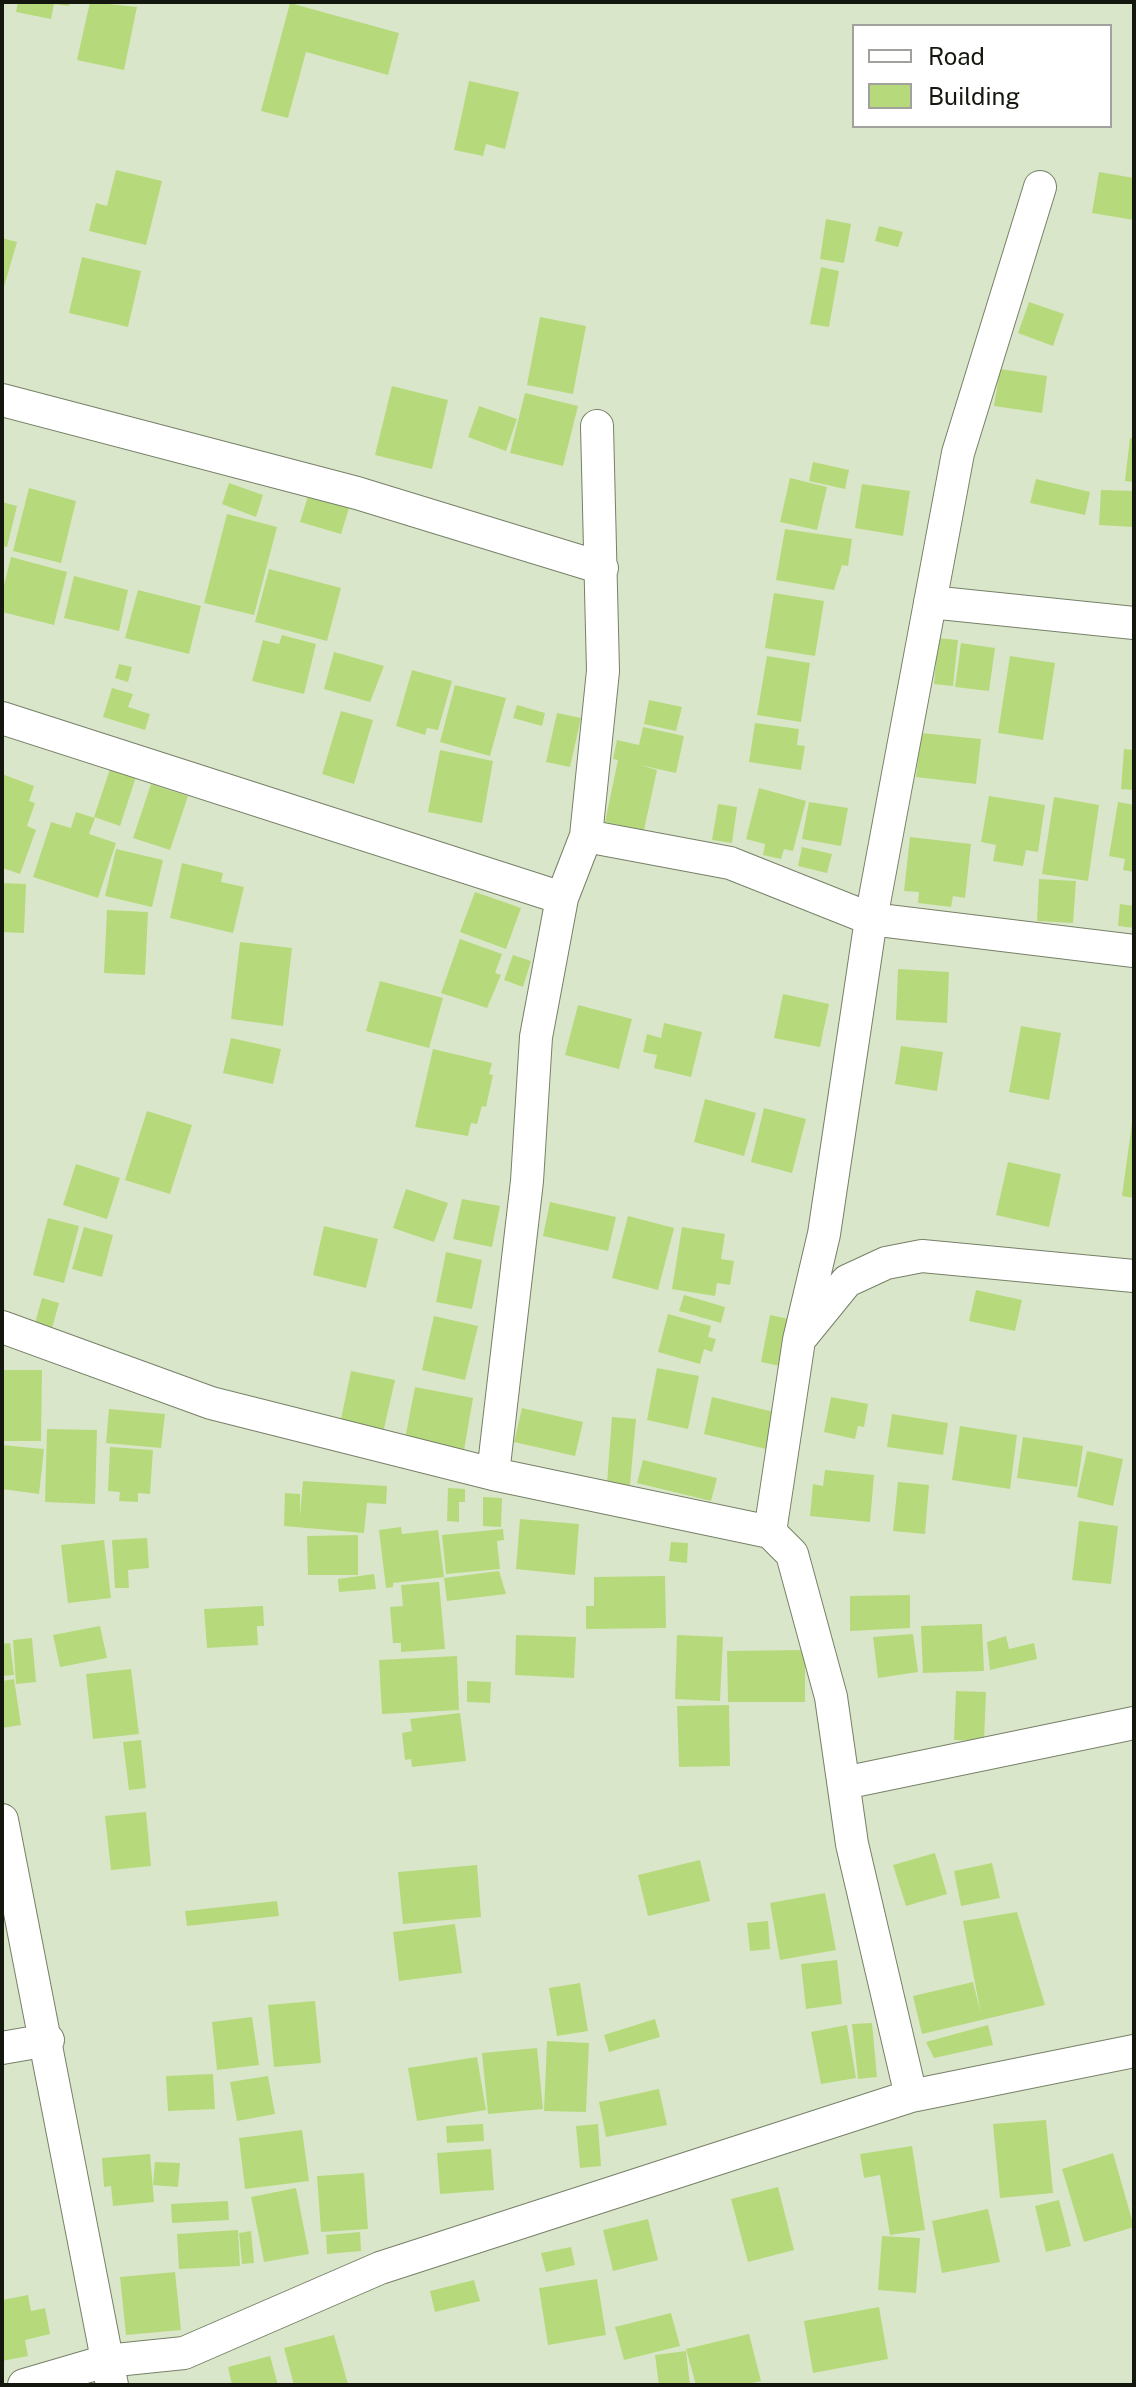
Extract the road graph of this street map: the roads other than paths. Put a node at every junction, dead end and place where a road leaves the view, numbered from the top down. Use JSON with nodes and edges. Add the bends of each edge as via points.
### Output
{"nodes":[{"id":1,"x":1040,"y":187,"type":"dead end"},
{"id":2,"x":2,"y":400,"type":"edge"},
{"id":3,"x":597,"y":426,"type":"dead end"},
{"id":4,"x":602,"y":568,"type":"junction"},
{"id":5,"x":930,"y":602,"type":"junction"},
{"id":6,"x":1134,"y":623,"type":"edge"},
{"id":7,"x":2,"y":718,"type":"edge"},
{"id":8,"x":586,"y":836,"type":"junction"},
{"id":9,"x":562,"y":898,"type":"junction"},
{"id":10,"x":871,"y":919,"type":"junction"},
{"id":11,"x":1134,"y":951,"type":"edge"},
{"id":12,"x":1134,"y":1276,"type":"edge"},
{"id":13,"x":2,"y":1327,"type":"edge"},
{"id":14,"x":799,"y":1340,"type":"junction"},
{"id":15,"x":493,"y":1474,"type":"junction"},
{"id":16,"x":770,"y":1532,"type":"junction"},
{"id":17,"x":1134,"y":1723,"type":"edge"},
{"id":18,"x":844,"y":1783,"type":"junction"},
{"id":19,"x":2,"y":1820,"type":"edge"},
{"id":20,"x":48,"y":2040,"type":"junction"},
{"id":21,"x":2,"y":2048,"type":"edge"},
{"id":22,"x":1134,"y":2051,"type":"edge"},
{"id":23,"x":911,"y":2096,"type":"junction"},
{"id":24,"x":109,"y":2373,"type":"edge"},
{"id":25,"x":24,"y":2385,"type":"edge"}],
"edges":[{"from":1,"to":5,"type":"street","via":[[958,453]]},
{"from":2,"to":4,"type":"street","via":[[357,493]]},
{"from":3,"to":4,"type":"street"},
{"from":4,"to":8,"type":"street","via":[[603,671]]},
{"from":5,"to":6,"type":"street"},
{"from":5,"to":10,"type":"street"},
{"from":7,"to":9,"type":"street"},
{"from":8,"to":9,"type":"street"},
{"from":8,"to":10,"type":"street","via":[[730,863]]},
{"from":9,"to":15,"type":"street","via":[[536,1037],[527,1181]]},
{"from":10,"to":11,"type":"street"},
{"from":10,"to":14,"type":"street","via":[[824,1234]]},
{"from":12,"to":14,"type":"street","via":[[922,1256],[898,1260],[847,1281]]},
{"from":13,"to":15,"type":"street","via":[[211,1403]]},
{"from":14,"to":16,"type":"street"},
{"from":15,"to":16,"type":"street"},
{"from":16,"to":18,"type":"street","via":[[792,1554],[831,1697]]},
{"from":17,"to":18,"type":"street"},
{"from":18,"to":23,"type":"street","via":[[852,1844]]},
{"from":19,"to":20,"type":"street"},
{"from":20,"to":21,"type":"street"},
{"from":20,"to":24,"type":"street"},
{"from":22,"to":23,"type":"street"},
{"from":23,"to":24,"type":"street","via":[[380,2268],[184,2353]]},
{"from":24,"to":25,"type":"street"}]}
